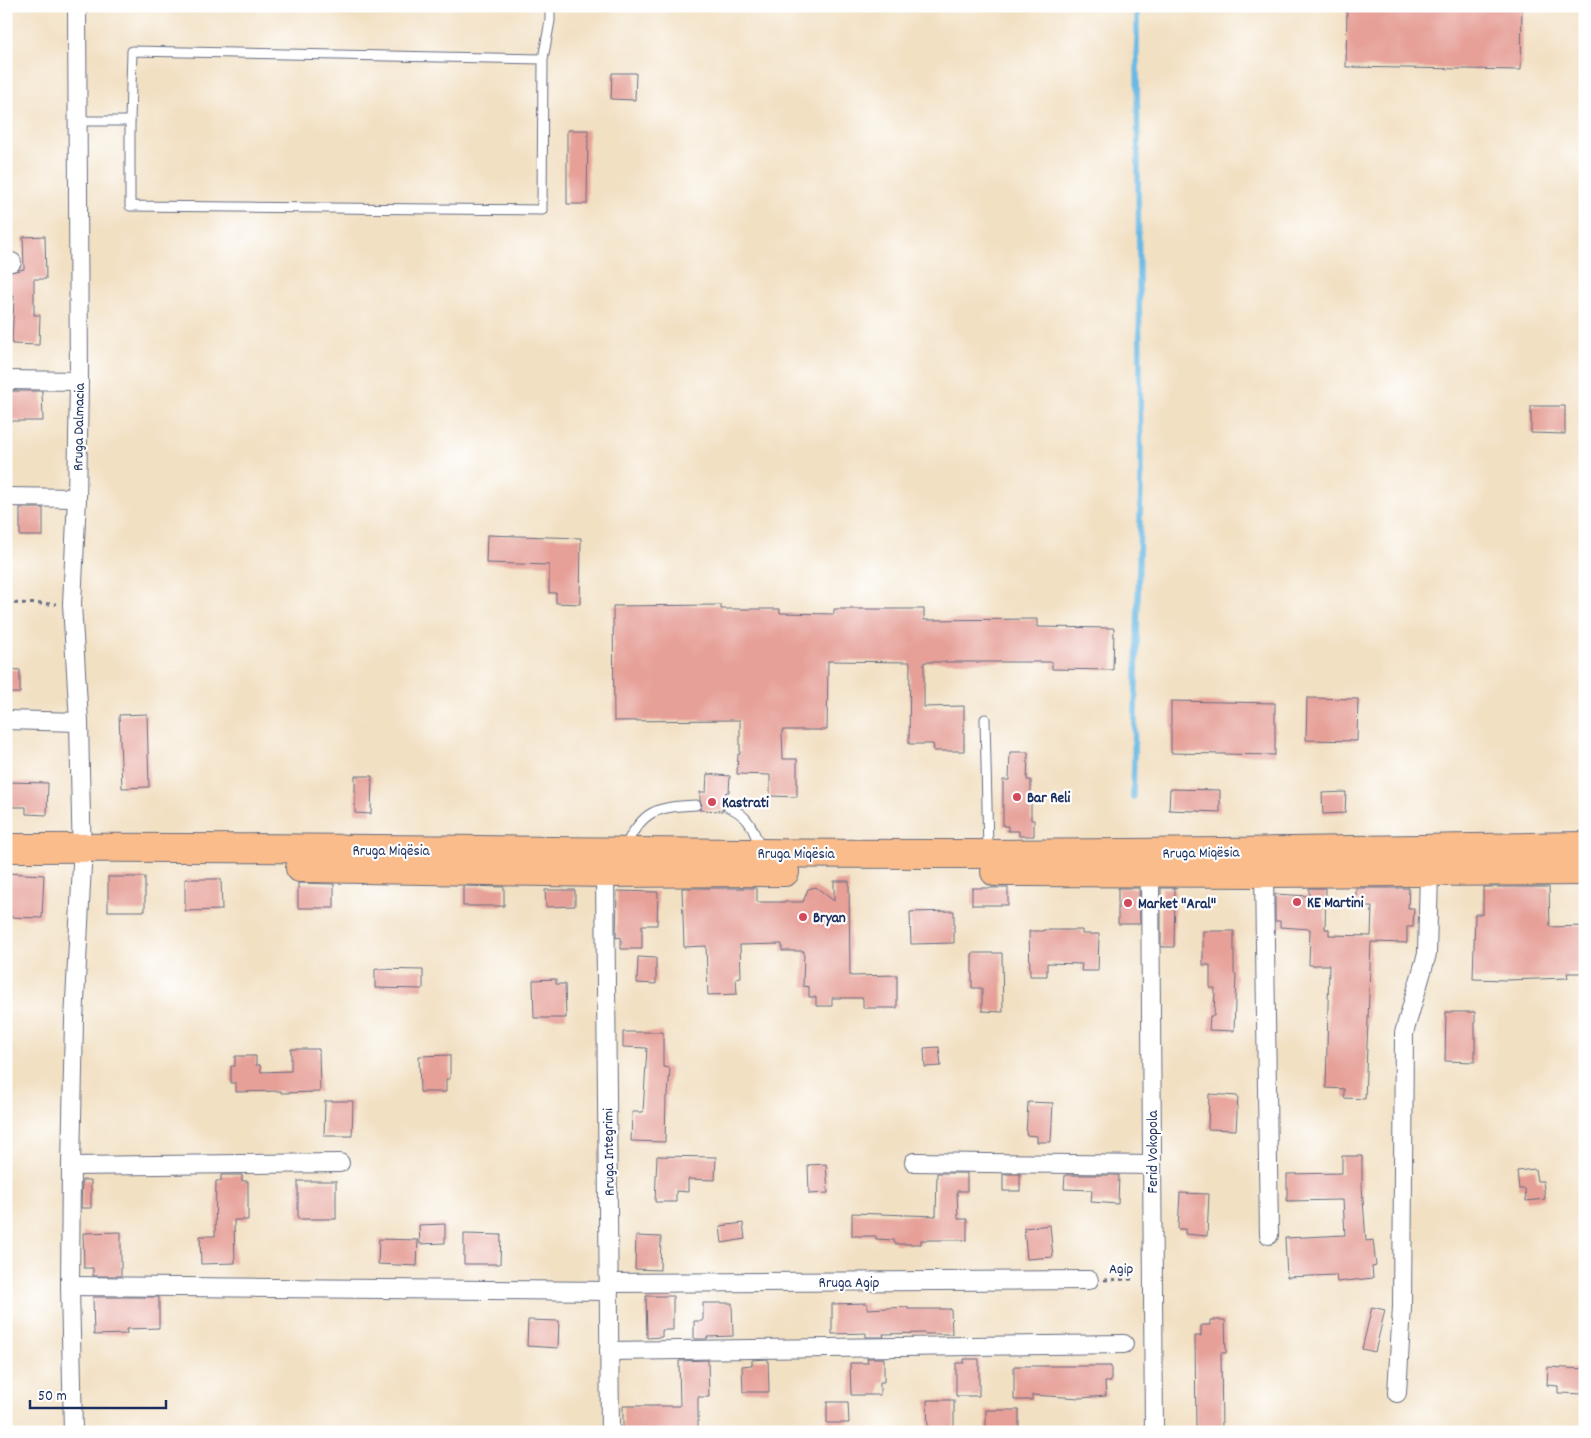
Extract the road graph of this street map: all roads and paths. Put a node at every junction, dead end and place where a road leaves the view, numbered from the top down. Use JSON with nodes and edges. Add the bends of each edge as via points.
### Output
{"nodes":[{"id":1,"x":77,"y":6,"type":"edge"},
{"id":2,"x":550,"y":6,"type":"edge"},
{"id":3,"x":543,"y":59,"type":"junction"},
{"id":4,"x":78,"y":121,"type":"junction"},
{"id":5,"x":130,"y":121,"type":"junction"},
{"id":6,"x":6,"y":380,"type":"edge"},
{"id":7,"x":79,"y":381,"type":"junction"},
{"id":8,"x":6,"y":497,"type":"edge"},
{"id":9,"x":77,"y":498,"type":"junction"},
{"id":10,"x":6,"y":603,"type":"edge"},
{"id":11,"x":72,"y":604,"type":"junction"},
{"id":12,"x":985,"y":719,"type":"dead end"},
{"id":13,"x":6,"y":720,"type":"edge"},
{"id":14,"x":79,"y":722,"type":"junction"},
{"id":15,"x":696,"y":805,"type":"dead end"},
{"id":16,"x":728,"y":807,"type":"dead end"},
{"id":17,"x":1585,"y":846,"type":"edge"},
{"id":18,"x":6,"y":848,"type":"edge"},
{"id":19,"x":623,"y":851,"type":"junction"},
{"id":20,"x":762,"y":853,"type":"junction"},
{"id":21,"x":988,"y":853,"type":"junction"},
{"id":22,"x":81,"y":856,"type":"junction"},
{"id":23,"x":6,"y":866,"type":"edge"},
{"id":24,"x":1585,"y":871,"type":"edge"},
{"id":25,"x":605,"y":872,"type":"junction"},
{"id":26,"x":1150,"y":872,"type":"junction"},
{"id":27,"x":1429,"y":872,"type":"junction"},
{"id":28,"x":1264,"y":873,"type":"junction"},
{"id":29,"x":914,"y":1162,"type":"dead end"},
{"id":30,"x":340,"y":1163,"type":"dead end"},
{"id":31,"x":1152,"y":1164,"type":"junction"},
{"id":32,"x":71,"y":1166,"type":"junction"},
{"id":33,"x":1269,"y":1235,"type":"dead end"},
{"id":34,"x":1153,"y":1279,"type":"junction"},
{"id":35,"x":1088,"y":1280,"type":"joint"},
{"id":36,"x":70,"y":1286,"type":"junction"},
{"id":37,"x":609,"y":1287,"type":"junction"},
{"id":38,"x":1124,"y":1344,"type":"dead end"},
{"id":39,"x":609,"y":1351,"type":"junction"},
{"id":40,"x":1397,"y":1393,"type":"dead end"},
{"id":41,"x":73,"y":1432,"type":"edge"},
{"id":42,"x":610,"y":1432,"type":"edge"},
{"id":43,"x":1154,"y":1432,"type":"edge"}],
"edges":[{"from":1,"to":4,"type":"street","name":"Rruga Dalmacia"},
{"from":2,"to":3,"type":"lane"},
{"from":3,"to":5,"type":"lane","via":[[132,51]]},
{"from":3,"to":5,"type":"lane","via":[[542,210],[130,206]]},
{"from":4,"to":5,"type":"lane"},
{"from":4,"to":7,"type":"street","name":"Rruga Dalmacia"},
{"from":6,"to":7,"type":"street"},
{"from":7,"to":9,"type":"street","name":"Rruga Dalmacia"},
{"from":8,"to":9,"type":"street"},
{"from":9,"to":11,"type":"street","name":"Rruga Dalmacia"},
{"from":10,"to":11,"type":"path"},
{"from":11,"to":14,"type":"street","name":"Rruga Dalmacia"},
{"from":12,"to":21,"type":"lane"},
{"from":13,"to":14,"type":"street"},
{"from":14,"to":22,"type":"street","name":"Rruga Dalmacia"},
{"from":15,"to":19,"type":"lane","via":[[669,807],[646,817],[637,825]]},
{"from":16,"to":20,"type":"lane","via":[[749,821]]},
{"from":17,"to":21,"type":"main road","name":"Rruga Miqësia"},
{"from":18,"to":22,"type":"main road","name":"Rruga Miqësia"},
{"from":19,"to":20,"type":"main road","name":"Rruga Miqësia"},
{"from":19,"to":22,"type":"main road","name":"Rruga Miqësia"},
{"from":20,"to":21,"type":"main road","name":"Rruga Miqësia"},
{"from":22,"to":23,"type":"main road","name":"Rruga Miqësia"},
{"from":22,"to":25,"type":"main road","name":"Rruga Miqësia"},
{"from":22,"to":32,"type":"street","name":"Rruga Dalmacia"},
{"from":24,"to":27,"type":"main road","name":"Rruga Miqësia"},
{"from":25,"to":26,"type":"main road","name":"Rruga Miqësia"},
{"from":25,"to":37,"type":"street","name":"Rruga Integrimi"},
{"from":26,"to":28,"type":"main road","name":"Rruga Miqësia"},
{"from":26,"to":31,"type":"street","name":"Ferid Vokopola"},
{"from":27,"to":28,"type":"main road","name":"Rruga Miqësia"},
{"from":27,"to":40,"type":"street","via":[[1427,954],[1404,1034],[1402,1307]]},
{"from":28,"to":33,"type":"street"},
{"from":29,"to":31,"type":"street"},
{"from":30,"to":32,"type":"street"},
{"from":31,"to":34,"type":"street","name":"Ferid Vokopola"},
{"from":32,"to":36,"type":"street","name":"Rruga Dalmacia"},
{"from":34,"to":35,"type":"path","name":"Agip"},
{"from":34,"to":43,"type":"street","name":"Ferid Vokopola"},
{"from":35,"to":37,"type":"street","name":"Rruga Agip"},
{"from":36,"to":37,"type":"street","name":"Rruga Agip"},
{"from":36,"to":41,"type":"street","name":"Rruga Dalmacia"},
{"from":37,"to":39,"type":"street","name":"Rruga Integrimi"},
{"from":38,"to":39,"type":"street"},
{"from":39,"to":42,"type":"street","name":"Rruga Integrimi"}]}
